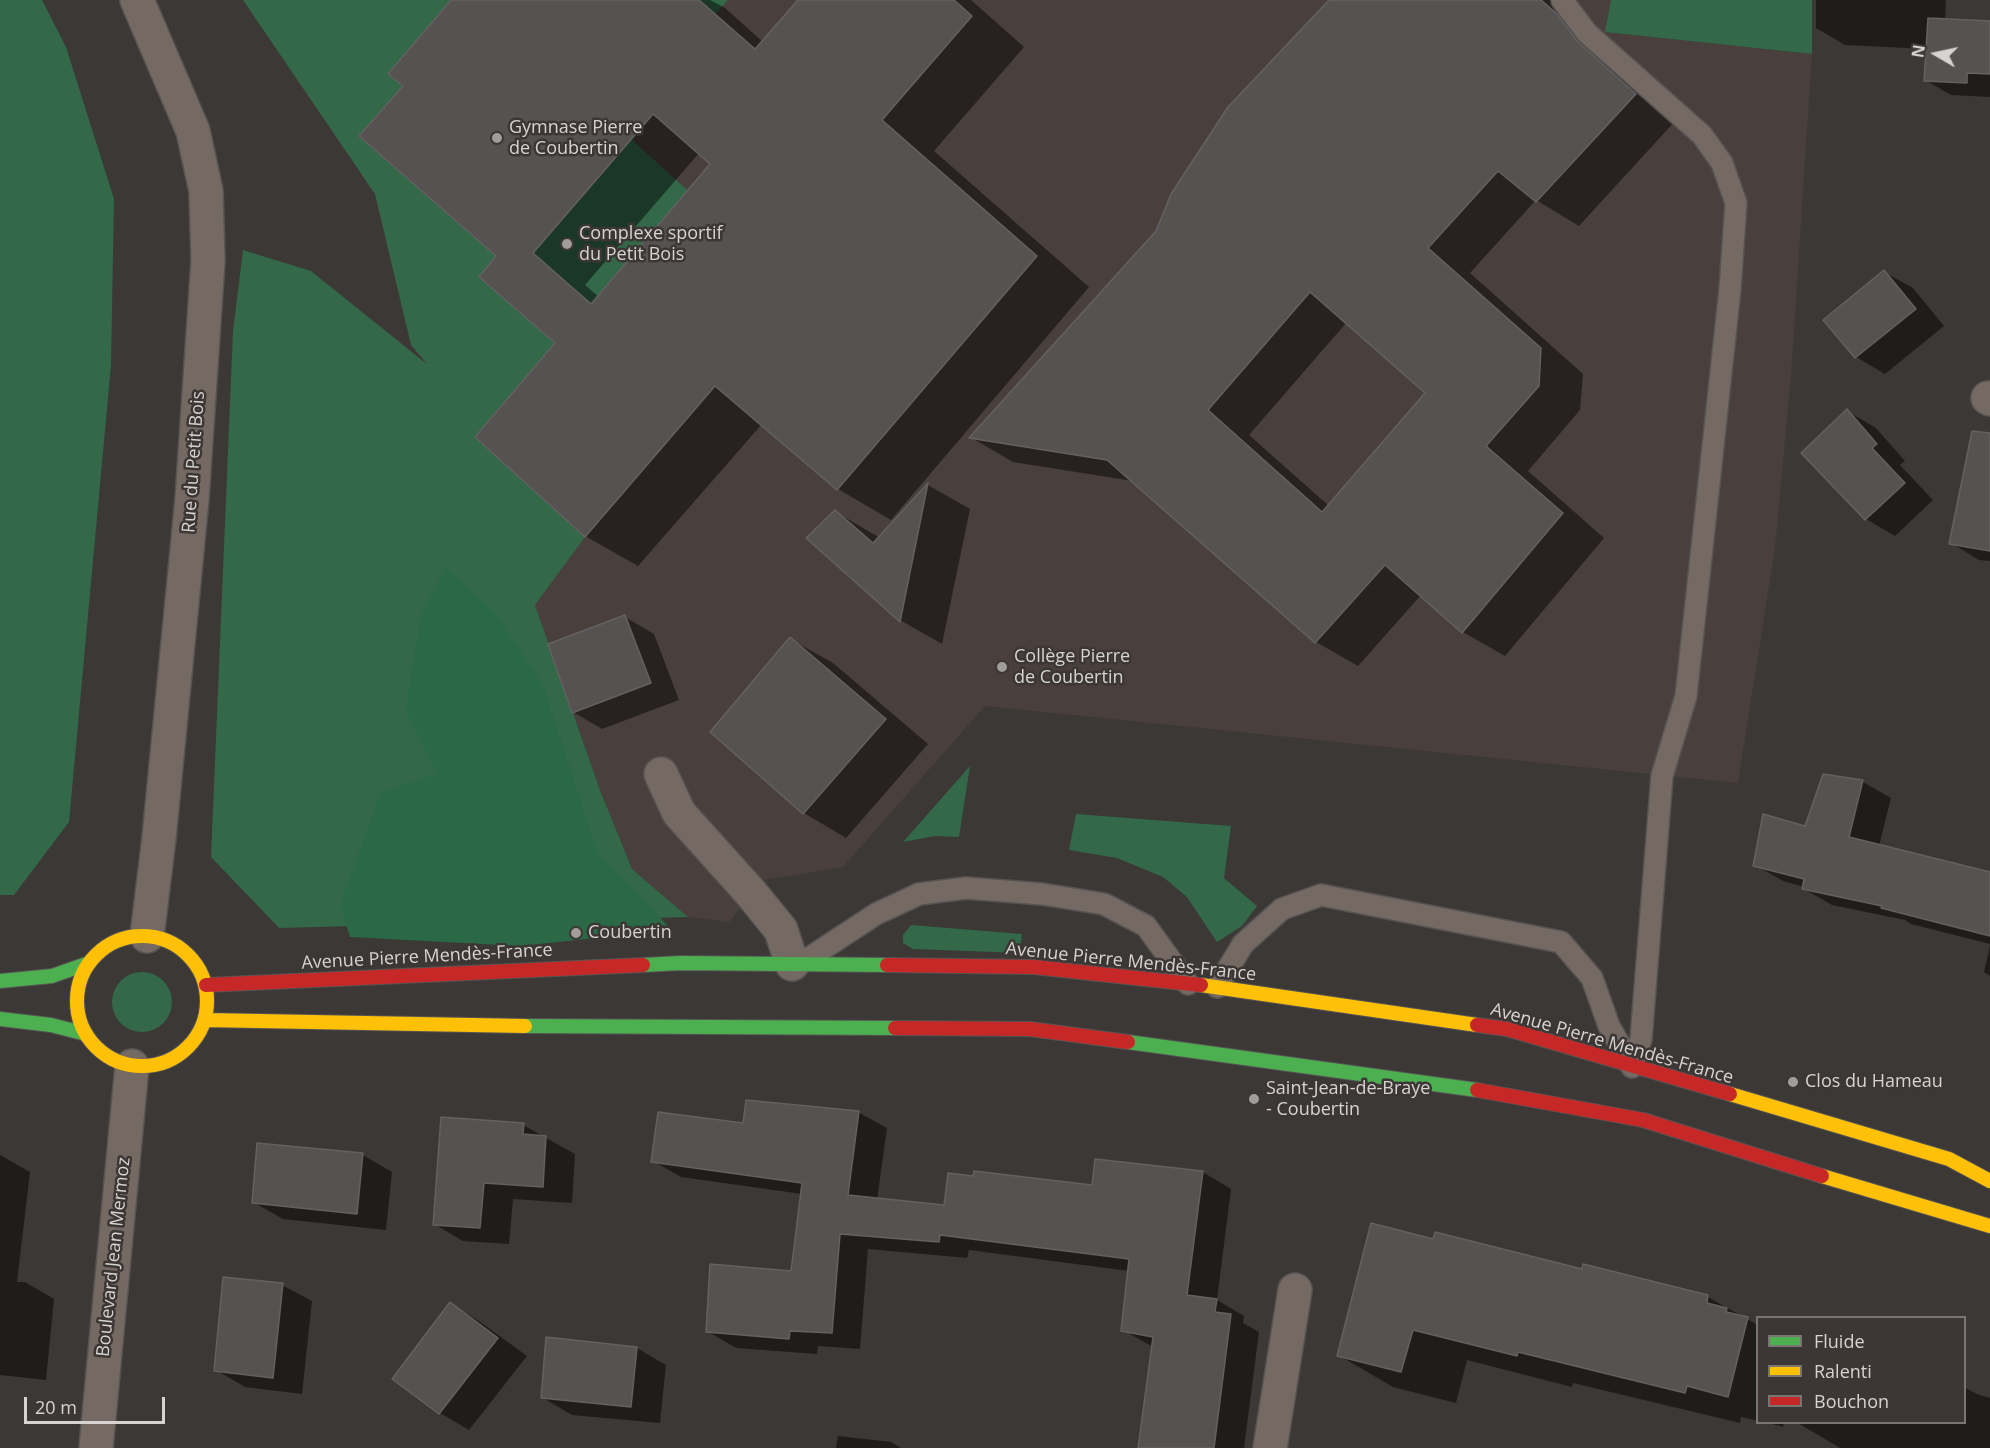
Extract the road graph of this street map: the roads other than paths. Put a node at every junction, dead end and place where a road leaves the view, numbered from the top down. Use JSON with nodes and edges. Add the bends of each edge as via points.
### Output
{"nodes":[{"id":1,"x":137,"y":0,"type":"edge"},
{"id":2,"x":1562,"y":0,"type":"edge"},
{"id":3,"x":661,"y":774,"type":"dead end"},
{"id":4,"x":147,"y":936,"type":"junction"},
{"id":5,"x":89,"y":963,"type":"junction"},
{"id":6,"x":796,"y":964,"type":"junction"},
{"id":7,"x":0,"y":981,"type":"edge"},
{"id":8,"x":1188,"y":984,"type":"junction"},
{"id":9,"x":206,"y":985,"type":"junction"},
{"id":10,"x":1217,"y":987,"type":"junction"},
{"id":11,"x":0,"y":1019,"type":"edge"},
{"id":12,"x":205,"y":1020,"type":"junction"},
{"id":13,"x":86,"y":1034,"type":"junction"},
{"id":14,"x":132,"y":1066,"type":"junction"},
{"id":15,"x":1632,"y":1067,"type":"junction"},
{"id":16,"x":1990,"y":1181,"type":"edge"},
{"id":17,"x":1990,"y":1226,"type":"edge"},
{"id":18,"x":1295,"y":1290,"type":"dead end"},
{"id":19,"x":96,"y":1448,"type":"edge"},
{"id":20,"x":1270,"y":1448,"type":"edge"}],
"edges":[{"from":1,"to":4,"type":"street","name":"Rue du Petit Bois","via":[[194,131],[206,191],[208,261],[192,499]]},
{"from":2,"to":15,"type":"lane","via":[[1587,33],[1702,135],[1722,163],[1736,203],[1686,696],[1662,776],[1641,1039]]},
{"from":3,"to":6,"type":"street","via":[[679,813],[781,930]]},
{"from":4,"to":5,"type":"street","via":[[125,938],[105,948]]},
{"from":4,"to":9,"type":"street","via":[[167,940],[184,951],[198,966]]},
{"from":5,"to":7,"type":"street","via":[[52,976]]},
{"from":5,"to":13,"type":"street","via":[[77,998]]},
{"from":6,"to":8,"type":"street","name":"Avenue Pierre Mendès-France","via":[[1034,967]]},
{"from":6,"to":8,"type":"lane","via":[[876,914],[919,894],[966,888],[1104,904],[1146,926]]},
{"from":6,"to":9,"type":"street","name":"Avenue Pierre Mendès-France","via":[[681,963]]},
{"from":8,"to":10,"type":"street","name":"Avenue Pierre Mendès-France"},
{"from":9,"to":12,"type":"street"},
{"from":10,"to":15,"type":"street","name":"Avenue Pierre Mendès-France","via":[[1507,1029]]},
{"from":10,"to":15,"type":"lane","via":[[1243,944],[1282,909],[1321,895],[1561,942],[1592,978],[1609,1026]]},
{"from":11,"to":13,"type":"street"},
{"from":12,"to":14,"type":"street","via":[[198,1037],[170,1061]]},
{"from":12,"to":17,"type":"street","via":[[1030,1029],[1498,1093],[1643,1120]]},
{"from":13,"to":14,"type":"street","via":[[98,1050],[114,1061]]},
{"from":14,"to":19,"type":"street","name":"Boulevard Jean Mermoz"},
{"from":15,"to":16,"type":"street","name":"Avenue Pierre Mendès-France","via":[[1949,1159]]},
{"from":18,"to":20,"type":"street"}]}
